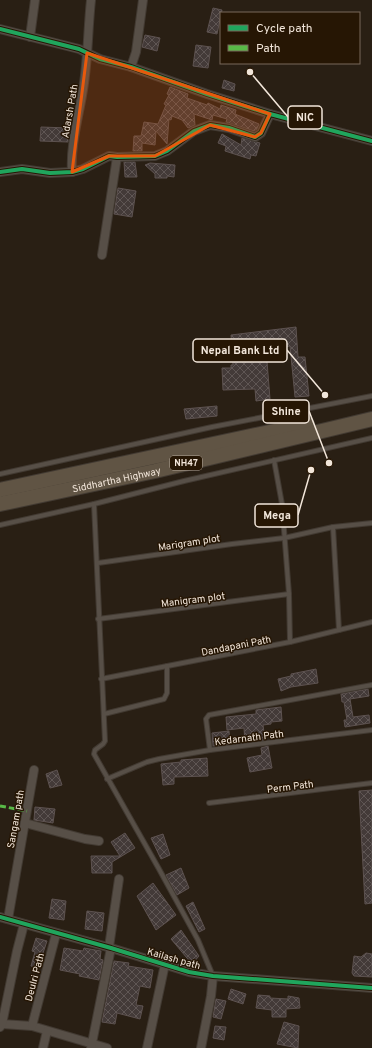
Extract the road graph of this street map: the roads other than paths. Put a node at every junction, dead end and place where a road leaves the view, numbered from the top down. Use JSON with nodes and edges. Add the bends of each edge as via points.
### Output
{"nodes":[{"id":1,"x":35,"y":0,"type":"edge"},
{"id":2,"x":91,"y":0,"type":"edge"},
{"id":3,"x":143,"y":0,"type":"edge"},
{"id":4,"x":0,"y":29,"type":"edge"},
{"id":5,"x":30,"y":37,"type":"junction"},
{"id":6,"x":88,"y":53,"type":"junction"},
{"id":7,"x":131,"y":67,"type":"junction"},
{"id":8,"x":270,"y":114,"type":"junction"},
{"id":9,"x":372,"y":141,"type":"edge"},
{"id":10,"x":117,"y":157,"type":"junction"},
{"id":11,"x":0,"y":172,"type":"edge"},
{"id":12,"x":72,"y":172,"type":"junction"},
{"id":13,"x":102,"y":254,"type":"dead end"},
{"id":14,"x":372,"y":396,"type":"edge"},
{"id":15,"x":372,"y":410,"type":"edge"},
{"id":16,"x":372,"y":419,"type":"edge"},
{"id":17,"x":372,"y":438,"type":"edge"},
{"id":18,"x":274,"y":460,"type":"junction"},
{"id":19,"x":0,"y":474,"type":"edge"},
{"id":20,"x":0,"y":490,"type":"edge"},
{"id":21,"x":0,"y":504,"type":"edge"},
{"id":22,"x":94,"y":504,"type":"junction"},
{"id":23,"x":372,"y":523,"type":"edge"},
{"id":24,"x":0,"y":525,"type":"edge"},
{"id":25,"x":333,"y":527,"type":"junction"},
{"id":26,"x":284,"y":538,"type":"junction"},
{"id":27,"x":98,"y":563,"type":"junction"},
{"id":28,"x":289,"y":594,"type":"junction"},
{"id":29,"x":98,"y":619,"type":"junction"},
{"id":30,"x":372,"y":622,"type":"edge"},
{"id":31,"x":339,"y":630,"type":"junction"},
{"id":32,"x":290,"y":642,"type":"junction"},
{"id":33,"x":167,"y":666,"type":"junction"},
{"id":34,"x":101,"y":679,"type":"junction"},
{"id":35,"x":372,"y":685,"type":"edge"},
{"id":36,"x":104,"y":714,"type":"junction"},
{"id":37,"x":372,"y":730,"type":"edge"},
{"id":38,"x":210,"y":750,"type":"junction"},
{"id":39,"x":34,"y":770,"type":"dead end"},
{"id":40,"x":107,"y":779,"type":"junction"},
{"id":41,"x":372,"y":783,"type":"edge"},
{"id":42,"x":209,"y":803,"type":"dead end"},
{"id":43,"x":25,"y":823,"type":"junction"},
{"id":44,"x":99,"y":841,"type":"dead end"},
{"id":45,"x":119,"y":879,"type":"dead end"},
{"id":46,"x":4,"y":918,"type":"edge"},
{"id":47,"x":24,"y":924,"type":"junction"},
{"id":48,"x":56,"y":934,"type":"junction"},
{"id":49,"x":110,"y":948,"type":"junction"},
{"id":50,"x":165,"y":964,"type":"junction"},
{"id":51,"x":213,"y":976,"type":"junction"},
{"id":52,"x":372,"y":988,"type":"edge"},
{"id":53,"x":1,"y":1026,"type":"edge"},
{"id":54,"x":32,"y":1026,"type":"junction"},
{"id":55,"x":47,"y":1031,"type":"junction"},
{"id":56,"x":92,"y":1046,"type":"edge"},
{"id":57,"x":43,"y":1048,"type":"edge"},
{"id":58,"x":107,"y":1048,"type":"edge"},
{"id":59,"x":147,"y":1048,"type":"edge"},
{"id":60,"x":201,"y":1048,"type":"edge"}],
"edges":[{"from":1,"to":5,"type":"street"},
{"from":2,"to":6,"type":"street","name":"Adarsh Path"},
{"from":3,"to":7,"type":"street","via":[[136,52]]},
{"from":4,"to":5,"type":"street"},
{"from":5,"to":6,"type":"street"},
{"from":6,"to":7,"type":"street"},
{"from":6,"to":12,"type":"street","name":"Adarsh Path","via":[[74,140]]},
{"from":7,"to":8,"type":"street"},
{"from":8,"to":9,"type":"street"},
{"from":8,"to":10,"type":"street","via":[[262,133],[255,137],[210,125],[194,131],[167,151],[155,156]]},
{"from":10,"to":12,"type":"street","via":[[109,156]]},
{"from":10,"to":13,"type":"street"},
{"from":11,"to":12,"type":"street","via":[[22,169],[50,173]]},
{"from":14,"to":19,"type":"lane","via":[[212,427]]},
{"from":15,"to":20,"type":"highway","name":"Siddhartha Highway","number":"NH47"},
{"from":16,"to":21,"type":"highway","name":"Siddhartha Highway","number":"NH47"},
{"from":17,"to":18,"type":"lane"},
{"from":18,"to":22,"type":"lane"},
{"from":18,"to":26,"type":"lane","via":[[282,504]]},
{"from":22,"to":24,"type":"lane"},
{"from":22,"to":27,"type":"lane"},
{"from":23,"to":25,"type":"lane","name":"Marigram plot"},
{"from":25,"to":26,"type":"lane","name":"Marigram plot"},
{"from":25,"to":31,"type":"lane"},
{"from":26,"to":27,"type":"lane","name":"Marigram plot"},
{"from":26,"to":28,"type":"lane"},
{"from":27,"to":29,"type":"lane"},
{"from":28,"to":29,"type":"lane","name":"Manigram plot"},
{"from":28,"to":32,"type":"lane"},
{"from":29,"to":34,"type":"lane"},
{"from":30,"to":31,"type":"lane","name":"Dandapani Path"},
{"from":31,"to":32,"type":"lane","name":"Dandapani Path"},
{"from":32,"to":33,"type":"lane","name":"Dandapani Path"},
{"from":33,"to":34,"type":"lane","name":"Dandapani Path"},
{"from":33,"to":36,"type":"lane","via":[[167,693],[164,699]]},
{"from":34,"to":36,"type":"lane"},
{"from":35,"to":38,"type":"lane","name":"Kedarnath Path","via":[[209,715],[206,719]]},
{"from":36,"to":40,"type":"lane","via":[[105,740],[94,754]]},
{"from":37,"to":38,"type":"lane","name":"Kedarnath Path"},
{"from":38,"to":40,"type":"lane","via":[[147,762]]},
{"from":39,"to":43,"type":"street","name":"Sangam path"},
{"from":40,"to":51,"type":"lane","via":[[141,835],[198,940]]},
{"from":41,"to":42,"type":"lane","name":"Perm Path"},
{"from":43,"to":44,"type":"street"},
{"from":43,"to":46,"type":"street","name":"Sangam path"},
{"from":45,"to":49,"type":"street"},
{"from":46,"to":47,"type":"street","name":"Kailash path"},
{"from":47,"to":48,"type":"street","name":"Kailash path"},
{"from":47,"to":53,"type":"street"},
{"from":48,"to":49,"type":"street","name":"Kailash path"},
{"from":48,"to":54,"type":"street","name":"Deulri Path"},
{"from":49,"to":50,"type":"street","name":"Kailash path"},
{"from":49,"to":56,"type":"street"},
{"from":50,"to":51,"type":"street","name":"Kailash path"},
{"from":50,"to":59,"type":"street"},
{"from":51,"to":52,"type":"street","name":"Kailash path"},
{"from":51,"to":60,"type":"street"},
{"from":53,"to":54,"type":"street"},
{"from":54,"to":55,"type":"street"},
{"from":55,"to":56,"type":"street"},
{"from":55,"to":57,"type":"street"},
{"from":56,"to":58,"type":"street"}]}
